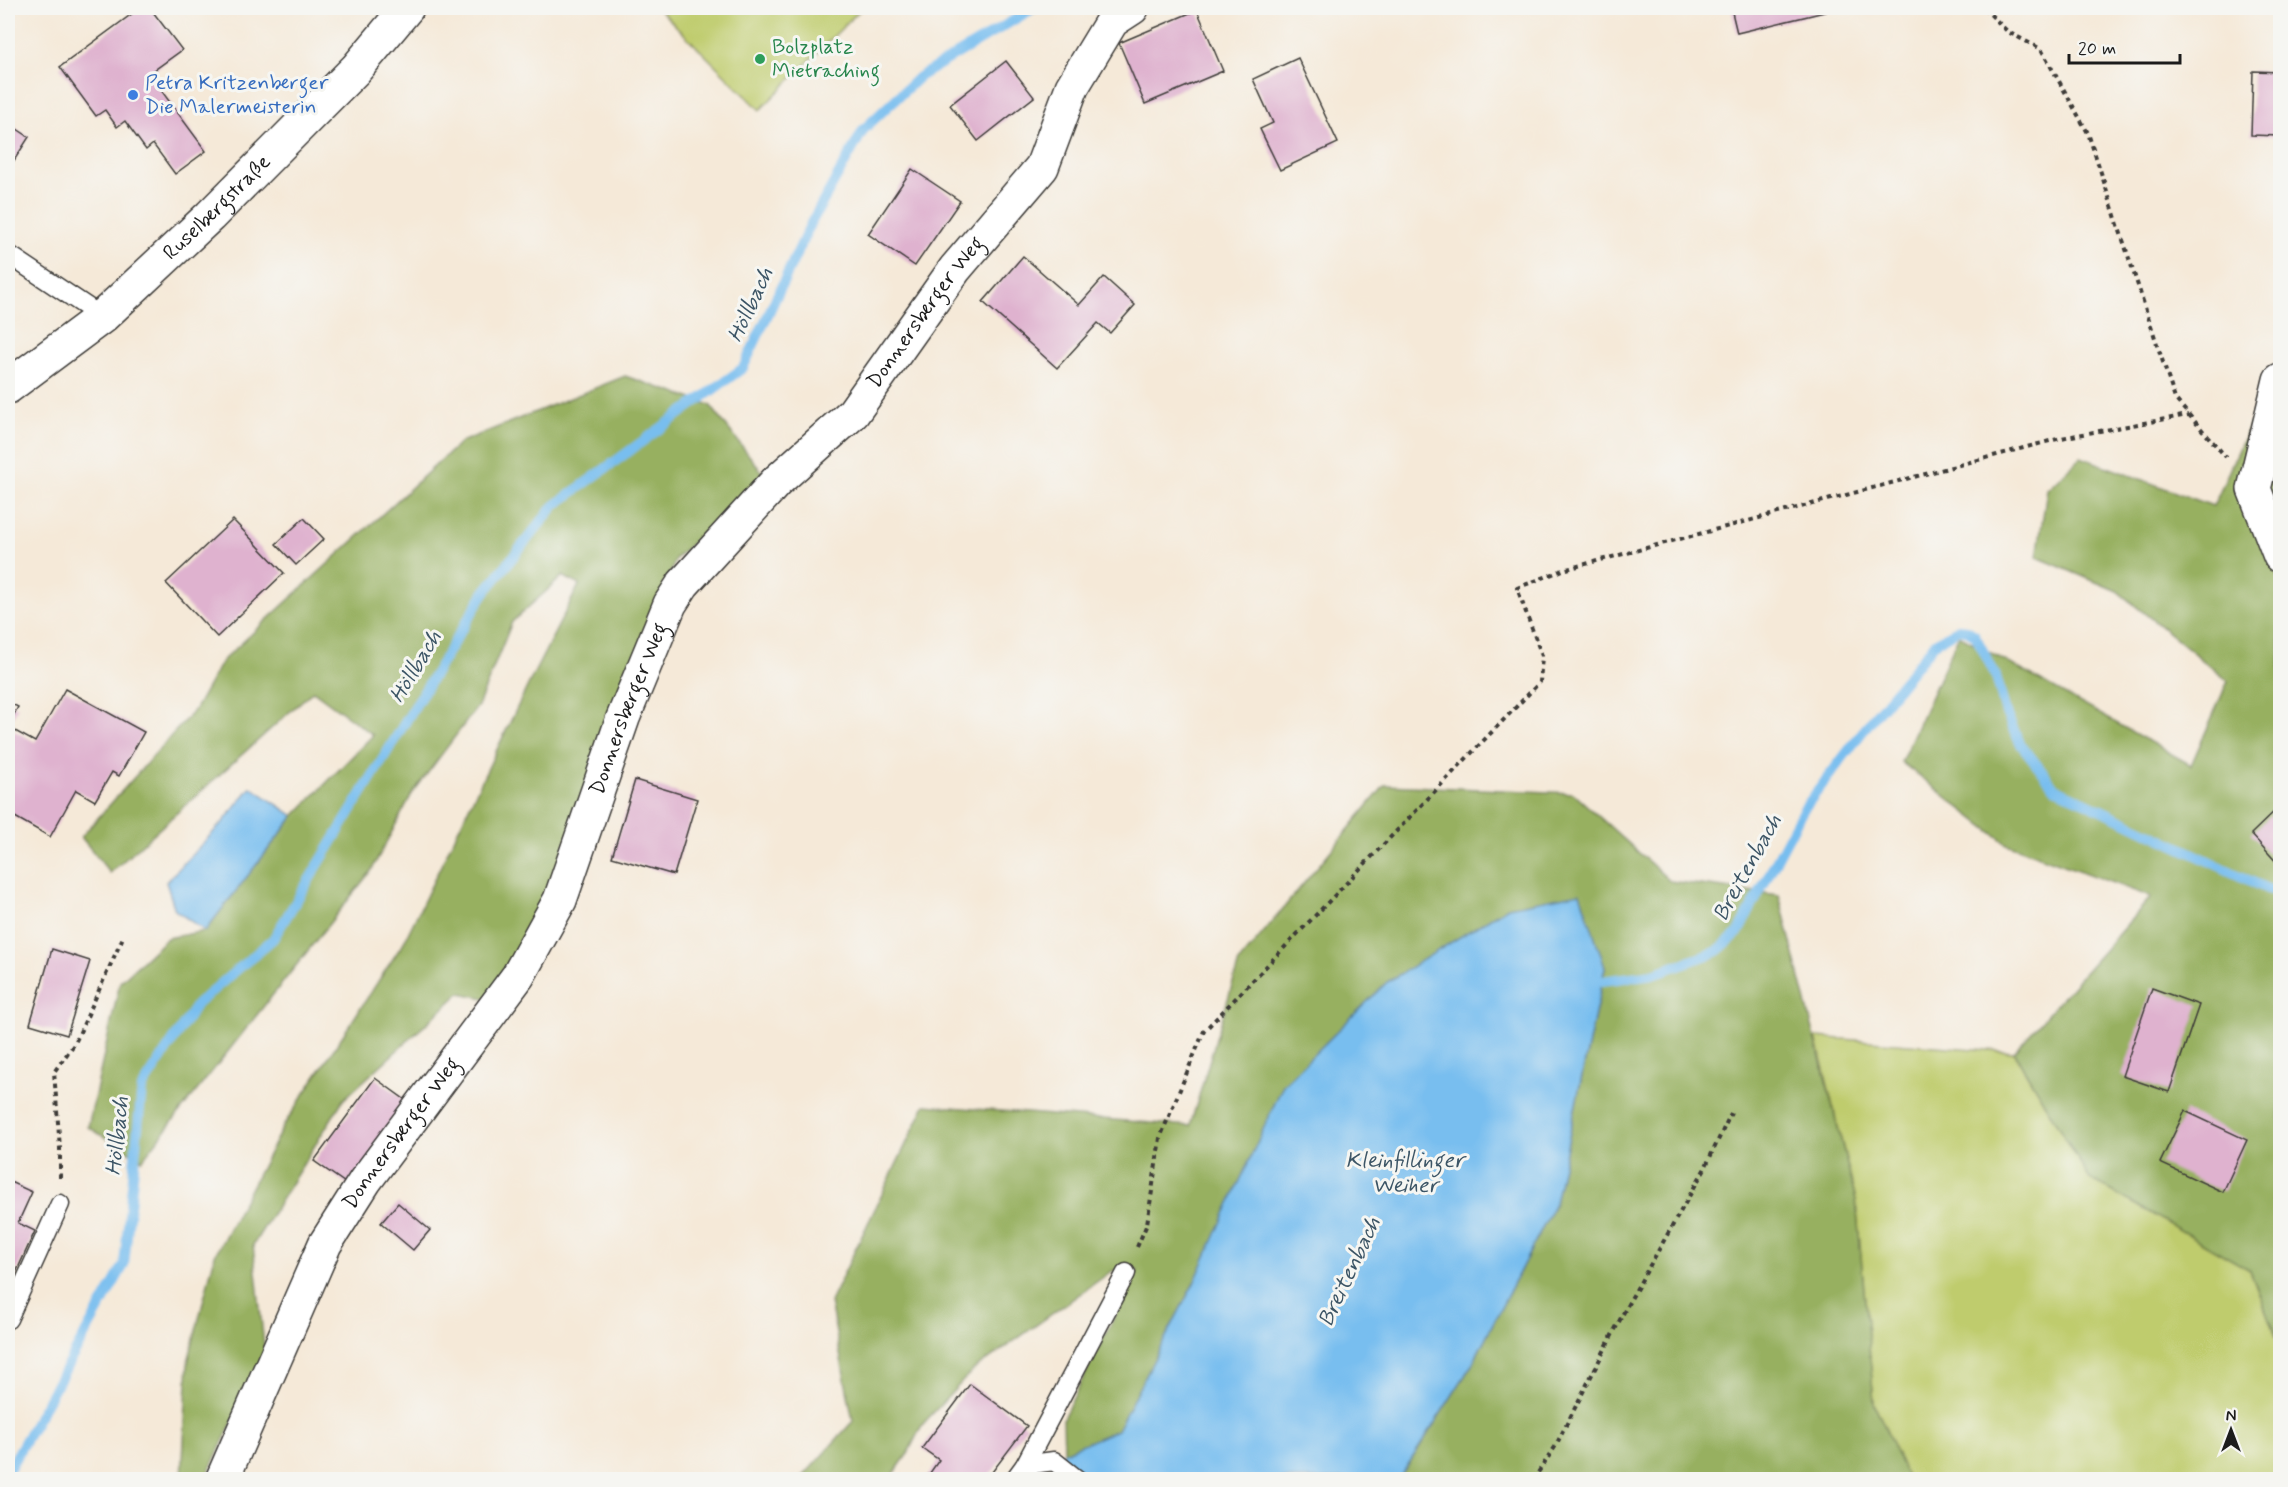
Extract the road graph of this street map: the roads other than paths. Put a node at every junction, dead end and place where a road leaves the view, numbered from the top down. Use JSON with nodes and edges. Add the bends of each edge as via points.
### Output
{"nodes":[{"id":1,"x":407,"y":8,"type":"edge"},
{"id":2,"x":1132,"y":8,"type":"edge"},
{"id":3,"x":8,"y":254,"type":"edge"},
{"id":4,"x":102,"y":317,"type":"junction"},
{"id":5,"x":2280,"y":380,"type":"edge"},
{"id":6,"x":8,"y":387,"type":"edge"},
{"id":7,"x":2280,"y":556,"type":"edge"},
{"id":8,"x":60,"y":1204,"type":"road end"},
{"id":9,"x":1126,"y":1273,"type":"road end"},
{"id":10,"x":8,"y":1319,"type":"edge"},
{"id":11,"x":1019,"y":1472,"type":"edge"},
{"id":12,"x":222,"y":1479,"type":"edge"},
{"id":13,"x":1078,"y":1479,"type":"edge"}],
"edges":[{"from":1,"to":4,"type":"street","name":"Ruselbergstraße","via":[[356,69],[210,216]]},
{"from":2,"to":12,"type":"street","name":"Donnersberger Weg","via":[[1112,21],[1072,87],[1042,167],[955,269],[853,413],[776,482],[682,584],[623,718],[560,900],[518,976],[365,1181],[325,1244]]},
{"from":3,"to":4,"type":"lane"},
{"from":4,"to":6,"type":"street","name":"Ruselbergstraße"},
{"from":5,"to":7,"type":"street","via":[[2254,489]]},
{"from":8,"to":10,"type":"lane"},
{"from":9,"to":11,"type":"lane"},
{"from":11,"to":13,"type":"lane","via":[[1054,1461]]}]}
